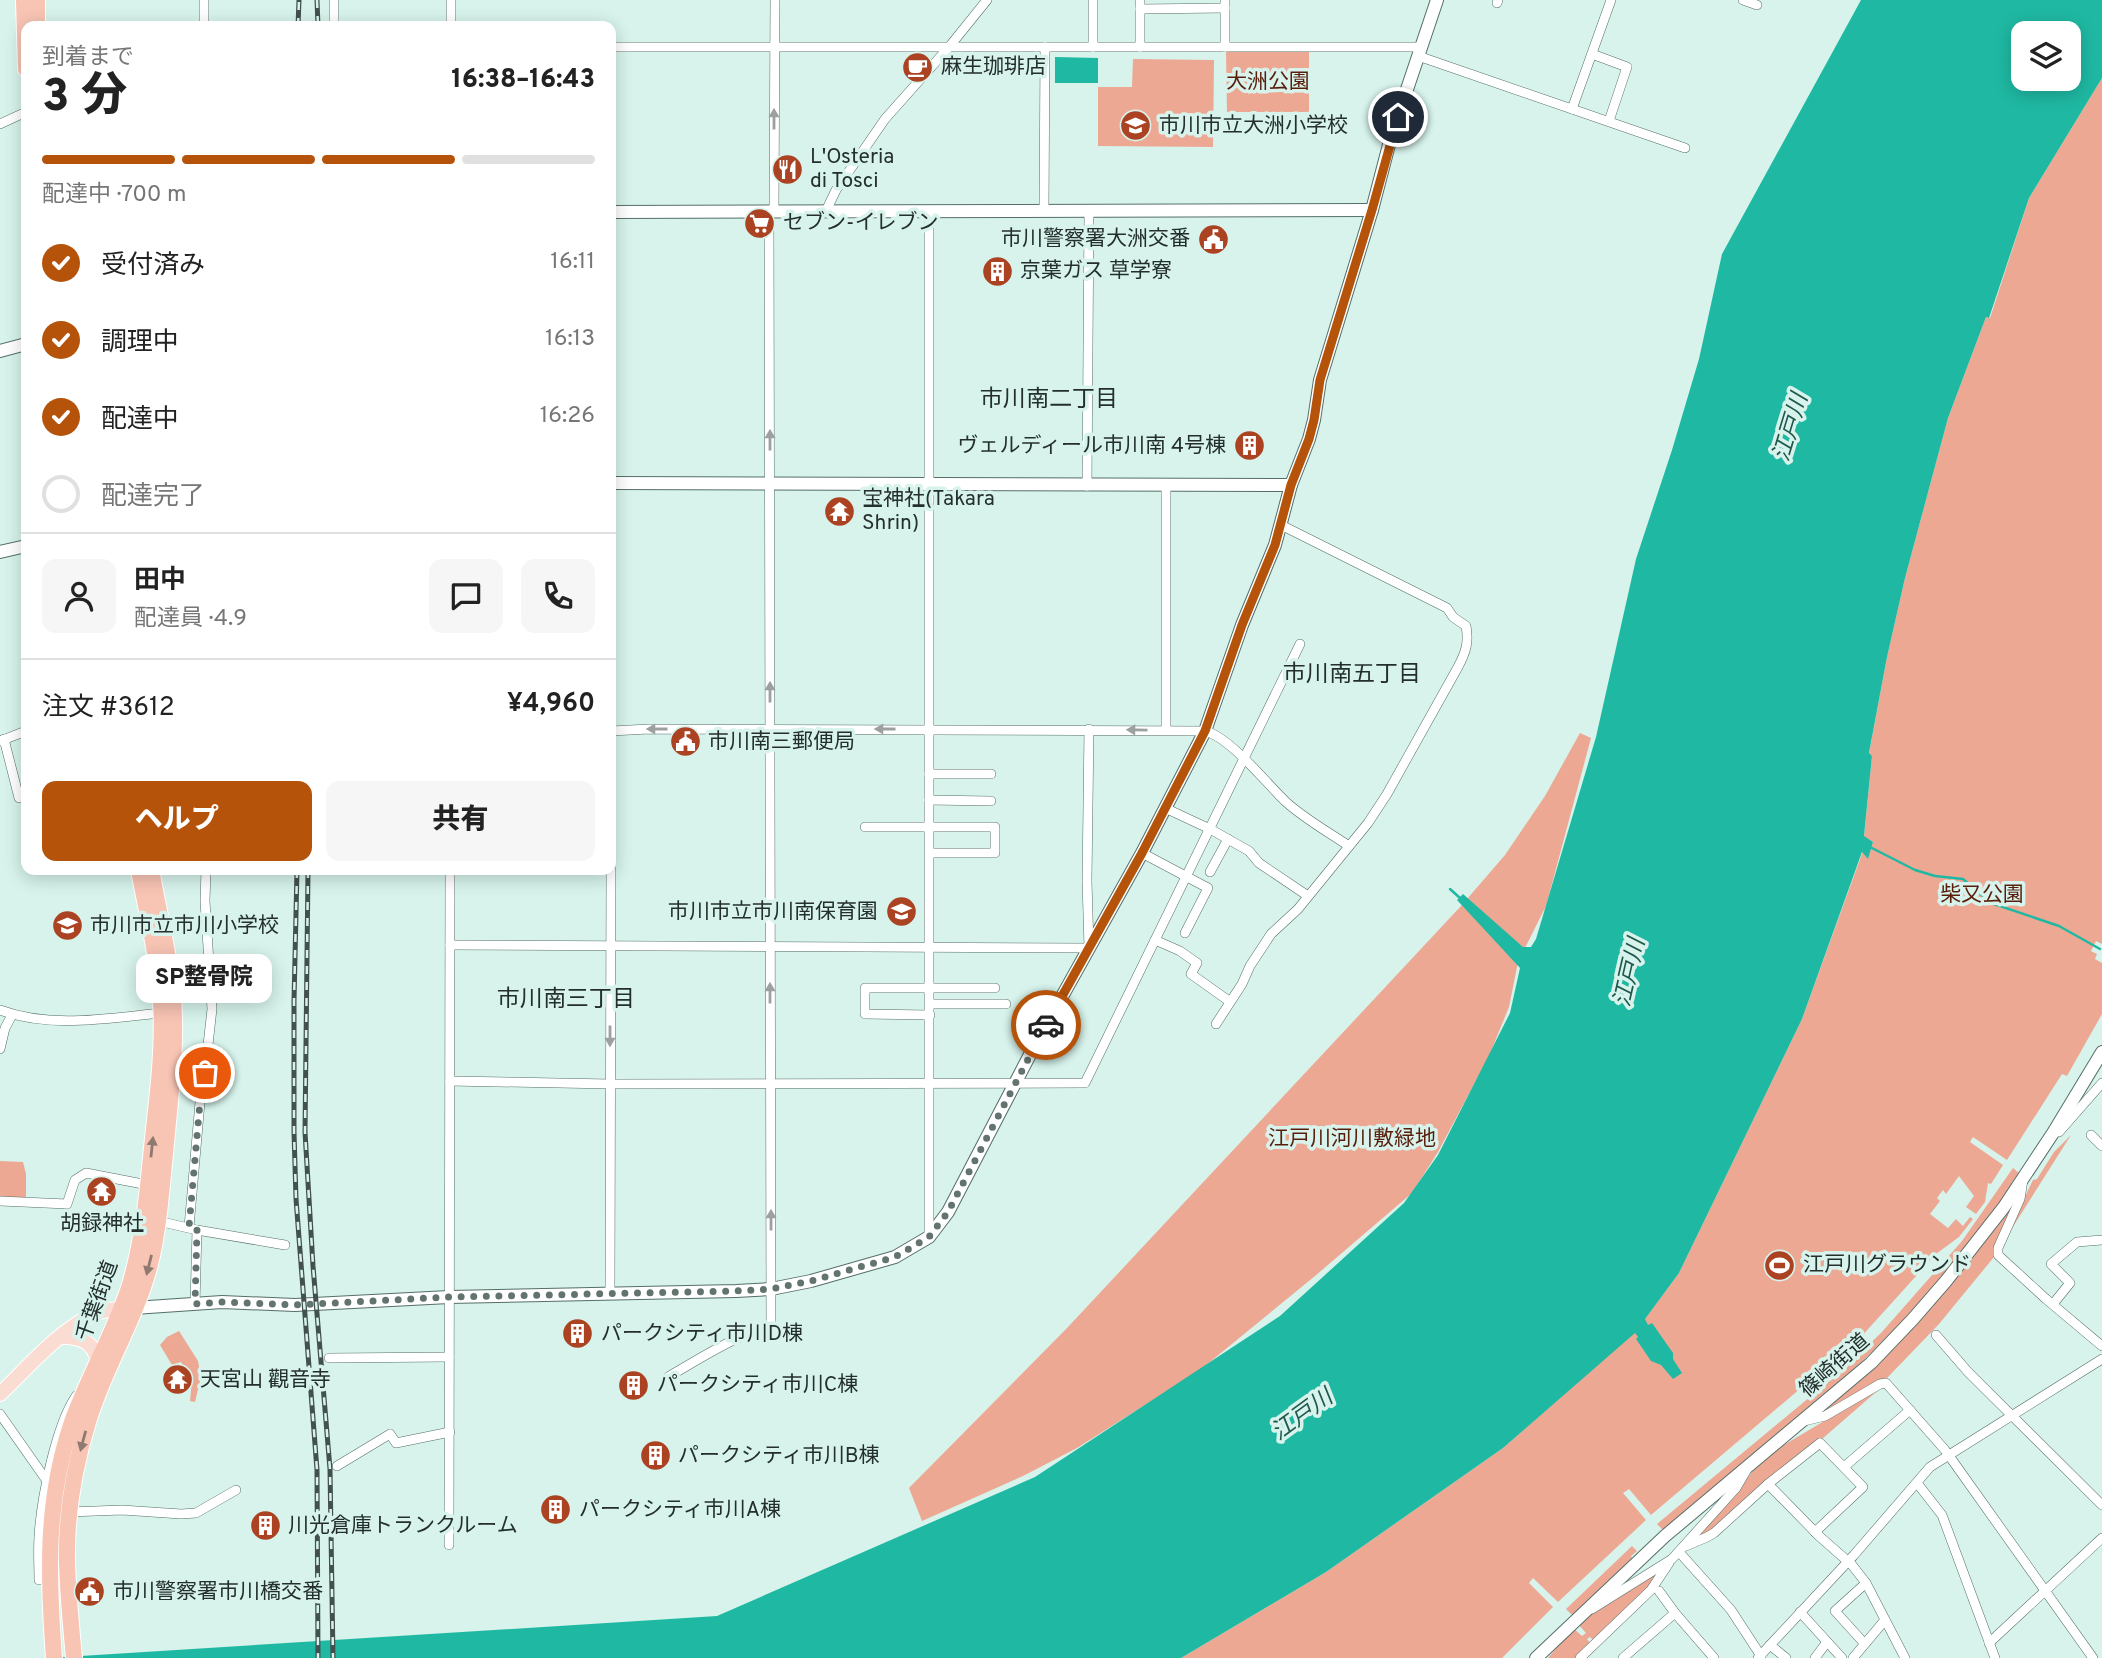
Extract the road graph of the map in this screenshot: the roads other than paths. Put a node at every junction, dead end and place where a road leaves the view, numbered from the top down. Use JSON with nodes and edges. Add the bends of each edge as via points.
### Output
{"nodes":[{"id":1,"x":24,"y":0,"type":"edge"},
{"id":2,"x":37,"y":0,"type":"edge"},
{"id":3,"x":204,"y":0,"type":"edge"},
{"id":4,"x":334,"y":0,"type":"edge"},
{"id":5,"x":451,"y":0,"type":"edge"},
{"id":6,"x":775,"y":0,"type":"edge"},
{"id":7,"x":987,"y":0,"type":"edge"},
{"id":8,"x":1093,"y":0,"type":"edge"},
{"id":9,"x":1437,"y":0,"type":"edge"},
{"id":10,"x":1611,"y":0,"type":"edge"},
{"id":11,"x":1743,"y":0,"type":"edge"},
{"id":12,"x":1140,"y":4,"type":"edge"},
{"id":13,"x":1225,"y":4,"type":"edge"},
{"id":14,"x":1758,"y":5,"type":"dead end"},
{"id":15,"x":25,"y":21,"type":"edge"},
{"id":16,"x":37,"y":21,"type":"edge"},
{"id":17,"x":204,"y":21,"type":"edge"},
{"id":18,"x":334,"y":21,"type":"edge"},
{"id":19,"x":451,"y":21,"type":"edge"},
{"id":20,"x":775,"y":46,"type":"junction"},
{"id":21,"x":616,"y":47,"type":"edge"},
{"id":22,"x":949,"y":47,"type":"junction"},
{"id":23,"x":1045,"y":47,"type":"junction"},
{"id":24,"x":1093,"y":47,"type":"junction"},
{"id":25,"x":1140,"y":47,"type":"junction"},
{"id":26,"x":1225,"y":47,"type":"junction"},
{"id":27,"x":1419,"y":52,"type":"junction"},
{"id":28,"x":1592,"y":54,"type":"junction"},
{"id":29,"x":1572,"y":109,"type":"junction"},
{"id":30,"x":21,"y":114,"type":"edge"},
{"id":31,"x":1609,"y":121,"type":"junction"},
{"id":32,"x":0,"y":124,"type":"edge"},
{"id":33,"x":1685,"y":148,"type":"dead end"},
{"id":34,"x":1044,"y":210,"type":"junction"},
{"id":35,"x":1089,"y":210,"type":"junction"},
{"id":36,"x":1372,"y":210,"type":"junction"},
{"id":37,"x":772,"y":211,"type":"junction"},
{"id":38,"x":826,"y":211,"type":"junction"},
{"id":39,"x":929,"y":211,"type":"junction"},
{"id":40,"x":616,"y":212,"type":"edge"},
{"id":41,"x":21,"y":345,"type":"edge"},
{"id":42,"x":0,"y":351,"type":"edge"},
{"id":43,"x":616,"y":481,"type":"edge"},
{"id":44,"x":770,"y":484,"type":"junction"},
{"id":45,"x":929,"y":485,"type":"junction"},
{"id":46,"x":1166,"y":485,"type":"junction"},
{"id":47,"x":1291,"y":485,"type":"junction"},
{"id":48,"x":1087,"y":486,"type":"junction"},
{"id":49,"x":1281,"y":525,"type":"junction"},
{"id":50,"x":21,"y":547,"type":"edge"},
{"id":51,"x":0,"y":552,"type":"edge"},
{"id":52,"x":1300,"y":644,"type":"dead end"},
{"id":53,"x":771,"y":729,"type":"junction"},
{"id":54,"x":930,"y":729,"type":"junction"},
{"id":55,"x":1089,"y":729,"type":"junction"},
{"id":56,"x":1166,"y":730,"type":"junction"},
{"id":57,"x":616,"y":731,"type":"edge"},
{"id":58,"x":1205,"y":731,"type":"junction"},
{"id":59,"x":21,"y":734,"type":"edge"},
{"id":60,"x":2,"y":740,"type":"edge"},
{"id":61,"x":1243,"y":760,"type":"junction"},
{"id":62,"x":929,"y":774,"type":"junction"},
{"id":63,"x":991,"y":774,"type":"dead end"},
{"id":64,"x":19,"y":797,"type":"dead end"},
{"id":65,"x":929,"y":800,"type":"junction"},
{"id":66,"x":991,"y":801,"type":"dead end"},
{"id":67,"x":1165,"y":808,"type":"junction"},
{"id":68,"x":865,"y":827,"type":"dead end"},
{"id":69,"x":929,"y":827,"type":"junction"},
{"id":70,"x":1210,"y":829,"type":"junction"},
{"id":71,"x":1228,"y":839,"type":"junction"},
{"id":72,"x":1349,"y":846,"type":"junction"},
{"id":73,"x":930,"y":853,"type":"junction"},
{"id":74,"x":1142,"y":853,"type":"junction"},
{"id":75,"x":1210,"y":872,"type":"dead end"},
{"id":76,"x":139,"y":875,"type":"edge"},
{"id":77,"x":152,"y":875,"type":"edge"},
{"id":78,"x":206,"y":875,"type":"edge"},
{"id":79,"x":450,"y":875,"type":"edge"},
{"id":80,"x":611,"y":875,"type":"edge"},
{"id":81,"x":1186,"y":877,"type":"junction"},
{"id":82,"x":1308,"y":896,"type":"junction"},
{"id":83,"x":1185,"y":933,"type":"dead end"},
{"id":84,"x":1156,"y":940,"type":"junction"},
{"id":85,"x":450,"y":945,"type":"junction"},
{"id":86,"x":929,"y":946,"type":"junction"},
{"id":87,"x":611,"y":947,"type":"junction"},
{"id":88,"x":770,"y":947,"type":"junction"},
{"id":89,"x":1089,"y":948,"type":"junction"},
{"id":90,"x":929,"y":988,"type":"junction"},
{"id":91,"x":995,"y":988,"type":"dead end"},
{"id":92,"x":1229,"y":1001,"type":"junction"},
{"id":93,"x":930,"y":1004,"type":"junction"},
{"id":94,"x":1006,"y":1004,"type":"dead end"},
{"id":95,"x":0,"y":1010,"type":"edge"},
{"id":96,"x":162,"y":1013,"type":"junction"},
{"id":97,"x":12,"y":1014,"type":"junction"},
{"id":98,"x":930,"y":1015,"type":"junction"},
{"id":99,"x":1216,"y":1024,"type":"dead end"},
{"id":100,"x":0,"y":1049,"type":"edge"},
{"id":101,"x":2102,"y":1052,"type":"edge"},
{"id":102,"x":450,"y":1081,"type":"junction"},
{"id":103,"x":930,"y":1082,"type":"junction"},
{"id":104,"x":770,"y":1083,"type":"junction"},
{"id":105,"x":2102,"y":1083,"type":"edge"},
{"id":106,"x":610,"y":1084,"type":"junction"},
{"id":107,"x":1014,"y":1084,"type":"junction"},
{"id":108,"x":2053,"y":1133,"type":"junction"},
{"id":109,"x":2091,"y":1135,"type":"dead end"},
{"id":110,"x":2102,"y":1146,"type":"edge"},
{"id":111,"x":2023,"y":1180,"type":"junction"},
{"id":112,"x":148,"y":1185,"type":"junction"},
{"id":113,"x":0,"y":1201,"type":"edge"},
{"id":114,"x":158,"y":1222,"type":"junction"},
{"id":115,"x":193,"y":1229,"type":"junction"},
{"id":116,"x":929,"y":1237,"type":"junction"},
{"id":117,"x":2102,"y":1240,"type":"edge"},
{"id":118,"x":285,"y":1245,"type":"dead end"},
{"id":119,"x":771,"y":1289,"type":"junction"},
{"id":120,"x":611,"y":1294,"type":"junction"},
{"id":121,"x":449,"y":1297,"type":"junction"},
{"id":122,"x":195,"y":1304,"type":"junction"},
{"id":123,"x":2053,"y":1304,"type":"junction"},
{"id":124,"x":127,"y":1309,"type":"junction"},
{"id":125,"x":1936,"y":1335,"type":"dead end"},
{"id":126,"x":61,"y":1337,"type":"junction"},
{"id":127,"x":2102,"y":1346,"type":"edge"},
{"id":128,"x":449,"y":1357,"type":"junction"},
{"id":129,"x":329,"y":1358,"type":"dead end"},
{"id":130,"x":2102,"y":1359,"type":"edge"},
{"id":131,"x":98,"y":1362,"type":"junction"},
{"id":132,"x":668,"y":1377,"type":"dead end"},
{"id":133,"x":85,"y":1392,"type":"junction"},
{"id":134,"x":0,"y":1394,"type":"edge"},
{"id":135,"x":1910,"y":1410,"type":"junction"},
{"id":136,"x":0,"y":1414,"type":"edge"},
{"id":137,"x":2013,"y":1415,"type":"junction"},
{"id":138,"x":1800,"y":1422,"type":"junction"},
{"id":139,"x":450,"y":1432,"type":"junction"},
{"id":140,"x":1948,"y":1455,"type":"junction"},
{"id":141,"x":1750,"y":1464,"type":"junction"},
{"id":142,"x":337,"y":1466,"type":"dead end"},
{"id":143,"x":1844,"y":1467,"type":"junction"},
{"id":144,"x":47,"y":1481,"type":"junction"},
{"id":145,"x":1917,"y":1483,"type":"junction"},
{"id":146,"x":1768,"y":1484,"type":"junction"},
{"id":147,"x":236,"y":1490,"type":"dead end"},
{"id":148,"x":2102,"y":1505,"type":"edge"},
{"id":149,"x":69,"y":1512,"type":"junction"},
{"id":150,"x":1815,"y":1532,"type":"junction"},
{"id":151,"x":2102,"y":1538,"type":"edge"},
{"id":152,"x":449,"y":1545,"type":"dead end"},
{"id":153,"x":1682,"y":1549,"type":"junction"},
{"id":154,"x":1672,"y":1559,"type":"junction"},
{"id":155,"x":1847,"y":1561,"type":"junction"},
{"id":156,"x":39,"y":1580,"type":"dead end"},
{"id":157,"x":1866,"y":1584,"type":"junction"},
{"id":158,"x":1659,"y":1591,"type":"dead end"},
{"id":159,"x":2045,"y":1591,"type":"junction"},
{"id":160,"x":1584,"y":1612,"type":"junction"},
{"id":161,"x":1800,"y":1612,"type":"junction"},
{"id":162,"x":1675,"y":1613,"type":"junction"},
{"id":163,"x":1885,"y":1620,"type":"junction"},
{"id":164,"x":1827,"y":1642,"type":"junction"},
{"id":165,"x":1551,"y":1643,"type":"junction"},
{"id":166,"x":1864,"y":1643,"type":"junction"},
{"id":167,"x":1989,"y":1643,"type":"junction"},
{"id":168,"x":1770,"y":1645,"type":"junction"},
{"id":169,"x":1759,"y":1657,"type":"edge"},
{"id":170,"x":54,"y":1658,"type":"edge"},
{"id":171,"x":74,"y":1658,"type":"edge"},
{"id":172,"x":1536,"y":1658,"type":"edge"},
{"id":173,"x":1543,"y":1658,"type":"edge"},
{"id":174,"x":1580,"y":1658,"type":"edge"},
{"id":175,"x":1623,"y":1658,"type":"edge"},
{"id":176,"x":1714,"y":1658,"type":"edge"},
{"id":177,"x":1786,"y":1658,"type":"edge"},
{"id":178,"x":1815,"y":1658,"type":"edge"},
{"id":179,"x":1843,"y":1658,"type":"edge"},
{"id":180,"x":1853,"y":1658,"type":"edge"},
{"id":181,"x":1905,"y":1658,"type":"edge"},
{"id":182,"x":1995,"y":1658,"type":"edge"},
{"id":183,"x":2092,"y":1658,"type":"edge"}],
"edges":[{"from":1,"to":15,"type":"highway"},
{"from":2,"to":16,"type":"highway"},
{"from":3,"to":17,"type":"street"},
{"from":4,"to":18,"type":"street"},
{"from":5,"to":19,"type":"street"},
{"from":6,"to":20,"type":"street"},
{"from":7,"to":22,"type":"street"},
{"from":8,"to":24,"type":"street"},
{"from":9,"to":27,"type":"main road"},
{"from":10,"to":28,"type":"street"},
{"from":11,"to":14,"type":"street"},
{"from":12,"to":13,"type":"street"},
{"from":12,"to":25,"type":"street"},
{"from":13,"to":26,"type":"street"},
{"from":20,"to":21,"type":"street"},
{"from":20,"to":22,"type":"street"},
{"from":37,"to":20,"type":"street","one_way":true},
{"from":22,"to":23,"type":"street"},
{"from":22,"to":38,"type":"street","via":[[885,119]]},
{"from":23,"to":24,"type":"street"},
{"from":23,"to":34,"type":"street"},
{"from":24,"to":25,"type":"street"},
{"from":25,"to":26,"type":"street"},
{"from":26,"to":27,"type":"street"},
{"from":27,"to":29,"type":"street"},
{"from":27,"to":36,"type":"main road"},
{"from":28,"to":29,"type":"street"},
{"from":28,"to":31,"type":"street","via":[[1627,67]]},
{"from":29,"to":31,"type":"street"},
{"from":30,"to":32,"type":"street"},
{"from":31,"to":33,"type":"street"},
{"from":34,"to":35,"type":"main road"},
{"from":34,"to":39,"type":"main road"},
{"from":35,"to":36,"type":"main road"},
{"from":35,"to":48,"type":"street"},
{"from":36,"to":47,"type":"main road","via":[[1320,380],[1309,439]]},
{"from":37,"to":38,"type":"main road"},
{"from":37,"to":40,"type":"main road"},
{"from":44,"to":37,"type":"street","one_way":true},
{"from":38,"to":39,"type":"main road"},
{"from":39,"to":45,"type":"street"},
{"from":41,"to":42,"type":"main road"},
{"from":43,"to":44,"type":"main road"},
{"from":44,"to":45,"type":"main road"},
{"from":53,"to":44,"type":"street","one_way":true},
{"from":45,"to":48,"type":"main road"},
{"from":45,"to":54,"type":"street"},
{"from":46,"to":47,"type":"main road"},
{"from":46,"to":48,"type":"main road"},
{"from":46,"to":56,"type":"street"},
{"from":47,"to":49,"type":"main road"},
{"from":49,"to":58,"type":"main road"},
{"from":49,"to":72,"type":"street","via":[[1447,608],[1466,626],[1466,651],[1458,667],[1387,794]]},
{"from":50,"to":51,"type":"main road"},
{"from":52,"to":61,"type":"street"},
{"from":54,"to":53,"type":"street","one_way":true},
{"from":53,"to":57,"type":"street","one_way":true},
{"from":53,"to":88,"type":"street"},
{"from":54,"to":55,"type":"street"},
{"from":54,"to":62,"type":"street"},
{"from":56,"to":55,"type":"street","one_way":true},
{"from":55,"to":89,"type":"street"},
{"from":56,"to":58,"type":"street"},
{"from":58,"to":61,"type":"street","via":[[1218,735]]},
{"from":58,"to":67,"type":"main road"},
{"from":59,"to":60,"type":"street"},
{"from":60,"to":64,"type":"street"},
{"from":61,"to":70,"type":"street"},
{"from":61,"to":72,"type":"street","via":[[1287,802]]},
{"from":62,"to":63,"type":"street"},
{"from":62,"to":65,"type":"street"},
{"from":65,"to":66,"type":"street"},
{"from":65,"to":69,"type":"street"},
{"from":67,"to":70,"type":"street"},
{"from":67,"to":74,"type":"main road"},
{"from":68,"to":69,"type":"street"},
{"from":69,"to":73,"type":"street"},
{"from":69,"to":73,"type":"street","via":[[995,827],[995,853]]},
{"from":70,"to":71,"type":"street"},
{"from":70,"to":81,"type":"street"},
{"from":71,"to":75,"type":"street"},
{"from":71,"to":82,"type":"street"},
{"from":72,"to":82,"type":"street"},
{"from":73,"to":86,"type":"street"},
{"from":74,"to":81,"type":"street"},
{"from":74,"to":89,"type":"main road"},
{"from":76,"to":96,"type":"highway","name":"千葉街道"},
{"from":77,"to":114,"type":"highway","name":"千葉街道","via":[[174,1021]]},
{"from":78,"to":115,"type":"street","via":[[212,1009],[201,1091]]},
{"from":79,"to":85,"type":"street"},
{"from":80,"to":87,"type":"street"},
{"from":81,"to":83,"type":"street","via":[[1208,888]]},
{"from":81,"to":84,"type":"street"},
{"from":82,"to":92,"type":"street","via":[[1271,934]]},
{"from":84,"to":92,"type":"street","via":[[1197,963],[1191,974]]},
{"from":84,"to":107,"type":"street","via":[[1085,1083]]},
{"from":85,"to":87,"type":"street"},
{"from":85,"to":102,"type":"street"},
{"from":86,"to":88,"type":"street"},
{"from":86,"to":89,"type":"street"},
{"from":86,"to":90,"type":"street"},
{"from":87,"to":88,"type":"street"},
{"from":87,"to":106,"type":"street","one_way":true},
{"from":104,"to":88,"type":"street","one_way":true},
{"from":89,"to":107,"type":"main road"},
{"from":90,"to":91,"type":"street"},
{"from":90,"to":93,"type":"street"},
{"from":90,"to":98,"type":"street","via":[[865,988],[865,1014]]},
{"from":92,"to":99,"type":"street"},
{"from":93,"to":94,"type":"street"},
{"from":93,"to":98,"type":"street"},
{"from":95,"to":97,"type":"street"},
{"from":96,"to":97,"type":"street","via":[[80,1021]]},
{"from":112,"to":96,"type":"highway","name":"千葉街道","one_way":true},
{"from":97,"to":100,"type":"street"},
{"from":98,"to":103,"type":"street"},
{"from":101,"to":108,"type":"main road","name":"篠崎街道"},
{"from":102,"to":106,"type":"street"},
{"from":102,"to":121,"type":"street"},
{"from":103,"to":104,"type":"street"},
{"from":103,"to":107,"type":"street"},
{"from":103,"to":116,"type":"street"},
{"from":104,"to":106,"type":"street"},
{"from":119,"to":104,"type":"street","one_way":true},
{"from":105,"to":108,"type":"street","via":[[2059,1132]]},
{"from":106,"to":120,"type":"street"},
{"from":107,"to":116,"type":"main road","via":[[948,1212]]},
{"from":108,"to":111,"type":"main road","name":"篠崎街道"},
{"from":109,"to":110,"type":"street"},
{"from":111,"to":123,"type":"street","via":[[1998,1255]]},
{"from":111,"to":138,"type":"main road","name":"篠崎街道","via":[[1913,1319],[1871,1363]]},
{"from":112,"to":113,"type":"street","via":[[86,1173],[75,1180],[67,1204]]},
{"from":112,"to":124,"type":"highway","name":"千葉街道"},
{"from":114,"to":115,"type":"street"},
{"from":114,"to":124,"type":"highway","name":"千葉街道","one_way":true,"via":[[147,1276]]},
{"from":115,"to":118,"type":"street"},
{"from":115,"to":122,"type":"street"},
{"from":116,"to":119,"type":"main road","via":[[895,1257]]},
{"from":117,"to":123,"type":"street","via":[[2077,1242],[2051,1264],[2070,1283]]},
{"from":119,"to":120,"type":"main road"},
{"from":119,"to":132,"type":"street","via":[[771,1332],[765,1327]]},
{"from":120,"to":121,"type":"main road"},
{"from":121,"to":122,"type":"main road","via":[[295,1305]]},
{"from":121,"to":128,"type":"street"},
{"from":122,"to":124,"type":"main road"},
{"from":123,"to":127,"type":"street"},
{"from":124,"to":126,"type":"main road","via":[[92,1315]]},
{"from":124,"to":131,"type":"highway","name":"千葉街道"},
{"from":124,"to":149,"type":"highway","name":"千葉街道","one_way":true,"via":[[87,1423]]},
{"from":125,"to":137,"type":"street"},
{"from":126,"to":131,"type":"main road","via":[[74,1336],[89,1343]]},
{"from":126,"to":134,"type":"main road"},
{"from":128,"to":129,"type":"street"},
{"from":128,"to":139,"type":"street"},
{"from":130,"to":137,"type":"street"},
{"from":131,"to":133,"type":"highway","name":"千葉街道"},
{"from":133,"to":144,"type":"street","via":[[75,1396],[67,1410]]},
{"from":133,"to":170,"type":"highway","name":"千葉街道","via":[[72,1422],[52,1512],[48,1555]]},
{"from":135,"to":138,"type":"street","via":[[1883,1382],[1825,1416]]},
{"from":135,"to":140,"type":"street"},
{"from":135,"to":143,"type":"street"},
{"from":136,"to":144,"type":"street"},
{"from":137,"to":140,"type":"street"},
{"from":137,"to":148,"type":"street"},
{"from":138,"to":141,"type":"main road","name":"篠崎街道"},
{"from":139,"to":142,"type":"street","via":[[396,1443],[390,1434]]},
{"from":139,"to":152,"type":"street"},
{"from":140,"to":145,"type":"street"},
{"from":140,"to":159,"type":"street"},
{"from":141,"to":153,"type":"street","via":[[1736,1488]]},
{"from":141,"to":160,"type":"main road","name":"篠崎街道"},
{"from":143,"to":146,"type":"street","via":[[1820,1443]]},
{"from":143,"to":150,"type":"street","via":[[1863,1487]]},
{"from":144,"to":156,"type":"street","via":[[38,1536]]},
{"from":145,"to":155,"type":"street"},
{"from":145,"to":167,"type":"street","via":[[1942,1515]]},
{"from":146,"to":150,"type":"street"},
{"from":146,"to":153,"type":"street","via":[[1714,1533]]},
{"from":147,"to":149,"type":"street","via":[[196,1513]]},
{"from":149,"to":171,"type":"highway","name":"千葉街道","via":[[67,1563]]},
{"from":150,"to":155,"type":"street"},
{"from":151,"to":159,"type":"street"},
{"from":153,"to":154,"type":"street"},
{"from":153,"to":169,"type":"street","via":[[1731,1610]]},
{"from":154,"to":160,"type":"street"},
{"from":154,"to":174,"type":"street","via":[[1651,1590]]},
{"from":155,"to":157,"type":"street"},
{"from":155,"to":161,"type":"street"},
{"from":157,"to":163,"type":"street"},
{"from":157,"to":166,"type":"street","via":[[1835,1611]]},
{"from":158,"to":162,"type":"street"},
{"from":159,"to":167,"type":"street"},
{"from":159,"to":183,"type":"street"},
{"from":160,"to":165,"type":"main road","name":"篠崎街道"},
{"from":161,"to":164,"type":"street"},
{"from":161,"to":168,"type":"street"},
{"from":162,"to":175,"type":"street"},
{"from":162,"to":176,"type":"street"},
{"from":163,"to":166,"type":"street"},
{"from":163,"to":181,"type":"street"},
{"from":164,"to":178,"type":"street"},
{"from":164,"to":179,"type":"street"},
{"from":165,"to":172,"type":"main road","name":"篠崎街道"},
{"from":165,"to":173,"type":"street"},
{"from":166,"to":180,"type":"street"},
{"from":167,"to":182,"type":"street"},
{"from":168,"to":169,"type":"street"},
{"from":168,"to":177,"type":"street"}]}
